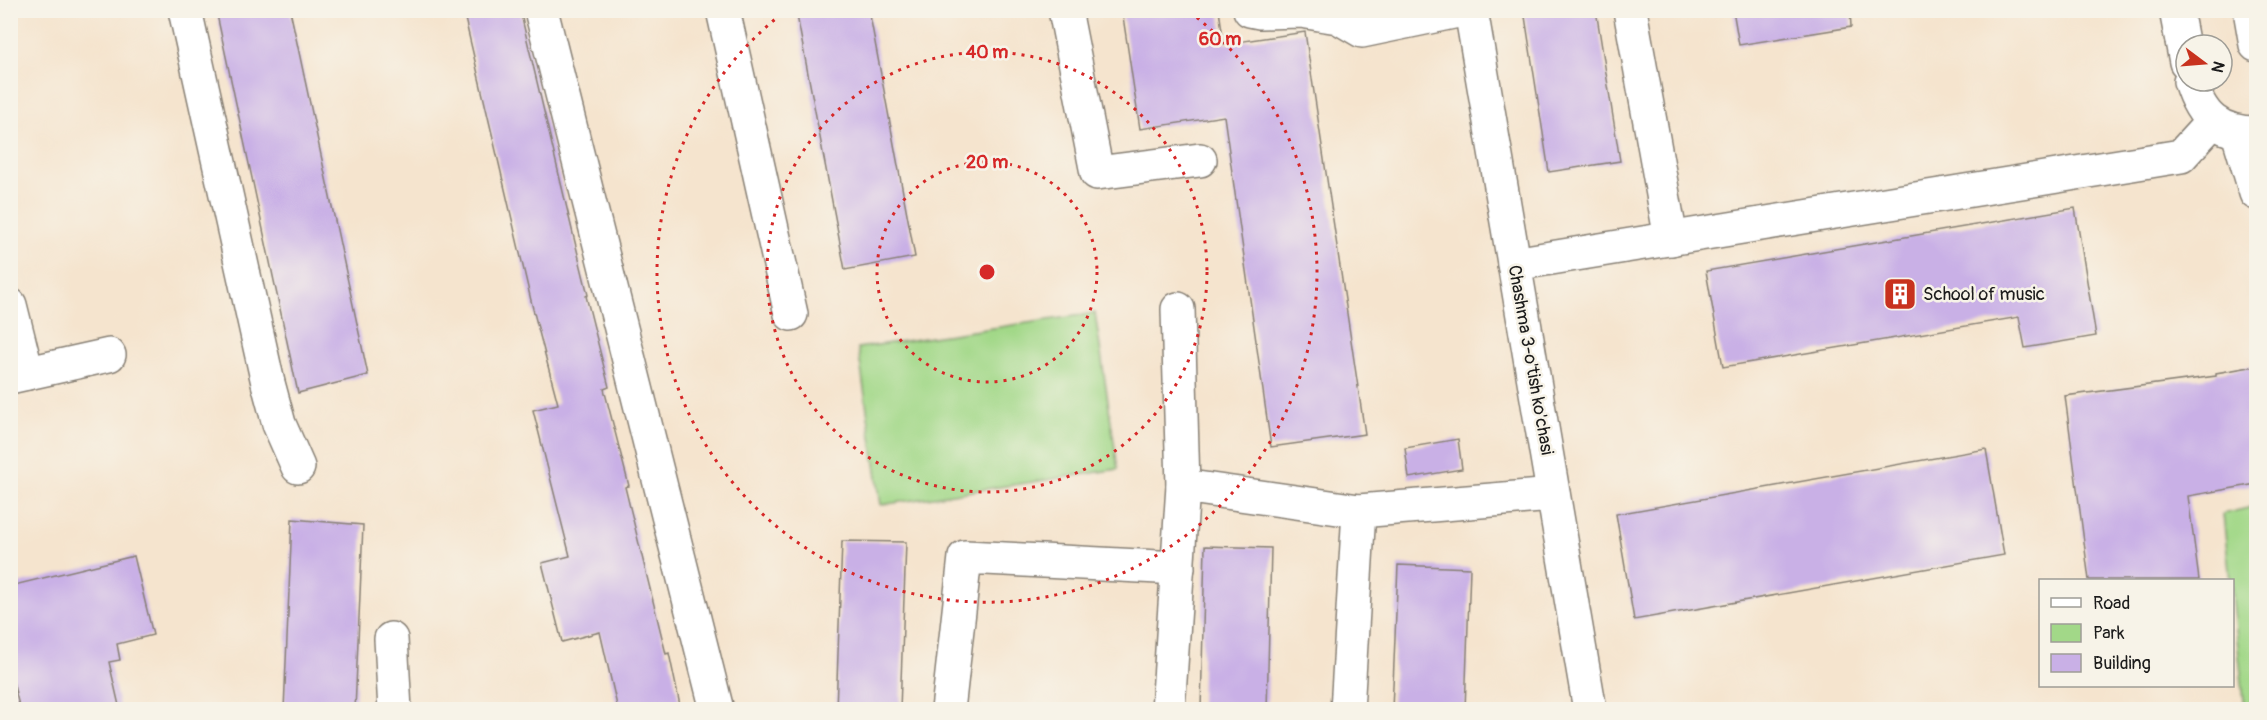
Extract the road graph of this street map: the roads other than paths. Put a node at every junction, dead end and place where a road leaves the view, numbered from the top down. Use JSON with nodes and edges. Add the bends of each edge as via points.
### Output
{"nodes":[{"id":1,"x":185,"y":10,"type":"edge"},
{"id":2,"x":541,"y":10,"type":"edge"},
{"id":3,"x":723,"y":10,"type":"edge"},
{"id":4,"x":1065,"y":10,"type":"edge"},
{"id":5,"x":1250,"y":10,"type":"edge"},
{"id":6,"x":1463,"y":10,"type":"edge"},
{"id":7,"x":1471,"y":10,"type":"edge"},
{"id":8,"x":1630,"y":10,"type":"edge"},
{"id":9,"x":2175,"y":10,"type":"edge"},
{"id":10,"x":2250,"y":10,"type":"edge"},
{"id":11,"x":2180,"y":33,"type":"edge"},
{"id":12,"x":2256,"y":45,"type":"edge"},
{"id":13,"x":2194,"y":93,"type":"edge"},
{"id":14,"x":2236,"y":129,"type":"edge"},
{"id":15,"x":1200,"y":160,"type":"dead end"},
{"id":16,"x":2256,"y":193,"type":"edge"},
{"id":17,"x":1671,"y":239,"type":"junction"},
{"id":18,"x":1515,"y":264,"type":"junction"},
{"id":19,"x":10,"y":305,"type":"edge"},
{"id":20,"x":1178,"y":309,"type":"dead end"},
{"id":21,"x":790,"y":314,"type":"dead end"},
{"id":22,"x":109,"y":355,"type":"dead end"},
{"id":23,"x":19,"y":375,"type":"edge"},
{"id":24,"x":298,"y":467,"type":"dead end"},
{"id":25,"x":1183,"y":486,"type":"junction"},
{"id":26,"x":1553,"y":495,"type":"junction"},
{"id":27,"x":1359,"y":511,"type":"junction"},
{"id":28,"x":1178,"y":568,"type":"junction"},
{"id":29,"x":391,"y":639,"type":"dead end"},
{"id":30,"x":395,"y":710,"type":"edge"},
{"id":31,"x":717,"y":710,"type":"edge"},
{"id":32,"x":948,"y":710,"type":"edge"},
{"id":33,"x":1168,"y":710,"type":"edge"},
{"id":34,"x":1347,"y":710,"type":"edge"},
{"id":35,"x":1590,"y":710,"type":"edge"}],
"edges":[{"from":1,"to":24,"type":"street","via":[[268,383],[279,424]]},
{"from":2,"to":31,"type":"street"},
{"from":3,"to":21,"type":"street"},
{"from":4,"to":15,"type":"street","via":[[1097,173]]},
{"from":5,"to":6,"type":"street","via":[[1301,11],[1338,17],[1362,30]]},
{"from":7,"to":18,"type":"street","name":"Chashma 3-o'tish ko'chasi"},
{"from":8,"to":17,"type":"street"},
{"from":9,"to":11,"type":"street"},
{"from":10,"to":12,"type":"street"},
{"from":13,"to":14,"type":"street","via":[[2199,105]]},
{"from":14,"to":16,"type":"street"},
{"from":14,"to":17,"type":"street","via":[[2181,156]]},
{"from":17,"to":18,"type":"street"},
{"from":18,"to":26,"type":"street","name":"Chashma 3-o'tish ko'chasi"},
{"from":19,"to":23,"type":"street"},
{"from":20,"to":25,"type":"street"},
{"from":22,"to":23,"type":"street"},
{"from":25,"to":27,"type":"street"},
{"from":25,"to":28,"type":"street"},
{"from":26,"to":27,"type":"street"},
{"from":26,"to":35,"type":"street","name":"Chashma 3-o'tish ko'chasi"},
{"from":27,"to":34,"type":"street"},
{"from":28,"to":32,"type":"street","via":[[965,557]]},
{"from":28,"to":33,"type":"street"},
{"from":29,"to":30,"type":"street"}]}
